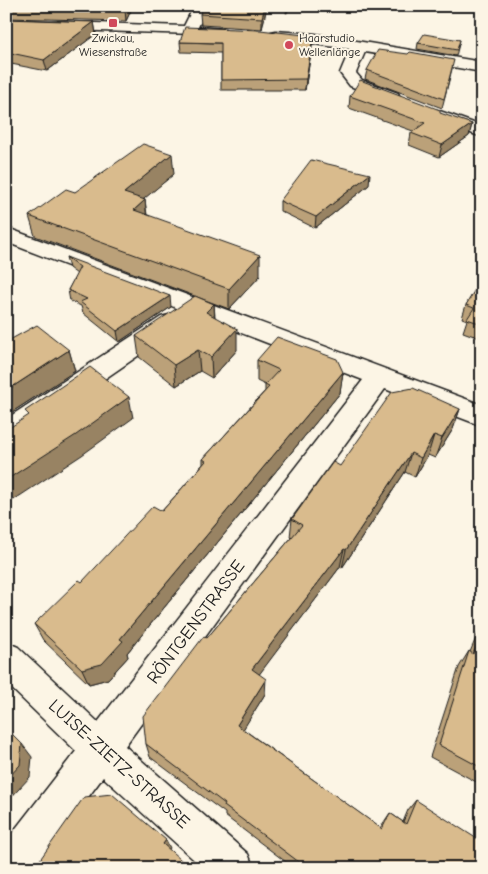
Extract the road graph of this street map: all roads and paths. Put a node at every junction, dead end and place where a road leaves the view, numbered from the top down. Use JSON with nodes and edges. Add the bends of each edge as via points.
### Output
{"nodes":[{"id":1,"x":201,"y":6,"type":"edge"},
{"id":2,"x":291,"y":6,"type":"edge"},
{"id":3,"x":283,"y":18,"type":"dead end"},
{"id":4,"x":6,"y":24,"type":"edge"},
{"id":5,"x":35,"y":24,"type":"junction"},
{"id":6,"x":189,"y":30,"type":"junction"},
{"id":7,"x":6,"y":33,"type":"edge"},
{"id":8,"x":235,"y":33,"type":"edge"},
{"id":9,"x":263,"y":34,"type":"edge"},
{"id":10,"x":359,"y":47,"type":"junction"},
{"id":11,"x":482,"y":67,"type":"edge"},
{"id":12,"x":404,"y":102,"type":"edge"},
{"id":13,"x":421,"y":108,"type":"edge"},
{"id":14,"x":482,"y":132,"type":"edge"},
{"id":15,"x":8,"y":235,"type":"edge"},
{"id":16,"x":193,"y":306,"type":"junction"},
{"id":17,"x":380,"y":377,"type":"junction"},
{"id":18,"x":482,"y":416,"type":"edge"},
{"id":19,"x":6,"y":433,"type":"edge"},
{"id":20,"x":6,"y":659,"type":"edge"},
{"id":21,"x":101,"y":750,"type":"junction"},
{"id":22,"x":11,"y":868,"type":"edge"},
{"id":23,"x":234,"y":868,"type":"edge"}],
"edges":[{"from":1,"to":6,"type":"street"},
{"from":2,"to":3,"type":"path"},
{"from":4,"to":5,"type":"street"},
{"from":5,"to":6,"type":"street"},
{"from":5,"to":7,"type":"street"},
{"from":6,"to":8,"type":"street"},
{"from":9,"to":10,"type":"street"},
{"from":10,"to":11,"type":"street"},
{"from":10,"to":12,"type":"street","via":[[348,73],[356,83]]},
{"from":13,"to":14,"type":"street"},
{"from":15,"to":16,"type":"street"},
{"from":16,"to":17,"type":"street"},
{"from":16,"to":19,"type":"street"},
{"from":17,"to":18,"type":"street"},
{"from":17,"to":21,"type":"street","name":"RÖNTGENSTRASSE"},
{"from":20,"to":21,"type":"street","name":"LUISE-ZIETZ-STRASSE"},
{"from":21,"to":22,"type":"street","name":"RÖNTGENSTRASSE"},
{"from":21,"to":23,"type":"street","name":"LUISE-ZIETZ-STRASSE"}]}
